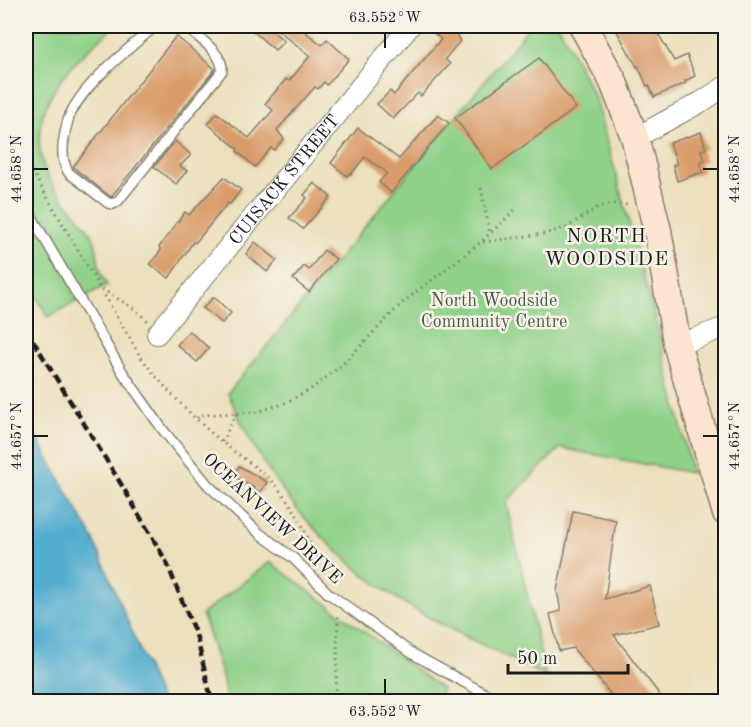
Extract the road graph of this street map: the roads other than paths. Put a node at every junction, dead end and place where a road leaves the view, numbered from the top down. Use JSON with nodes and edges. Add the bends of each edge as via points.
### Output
{"nodes":[{"id":1,"x":155,"y":26,"type":"edge"},
{"id":2,"x":185,"y":26,"type":"edge"},
{"id":3,"x":410,"y":26,"type":"edge"},
{"id":4,"x":583,"y":26,"type":"edge"},
{"id":5,"x":726,"y":86,"type":"edge"},
{"id":6,"x":635,"y":138,"type":"junction"},
{"id":7,"x":26,"y":207,"type":"edge"},
{"id":8,"x":726,"y":327,"type":"edge"},
{"id":9,"x":157,"y":334,"type":"road end"},
{"id":10,"x":677,"y":345,"type":"junction"},
{"id":11,"x":726,"y":512,"type":"edge"},
{"id":12,"x":500,"y":702,"type":"edge"}],
"edges":[{"from":1,"to":2,"type":"lane","via":[[88,90],[72,111],[66,129],[65,168],[108,203],[118,201],[222,71],[220,57]]},
{"from":3,"to":9,"type":"street","name":"CUISACK STREET"},
{"from":4,"to":6,"type":"main road","via":[[613,81]]},
{"from":5,"to":6,"type":"street"},
{"from":6,"to":10,"type":"main road","via":[[658,232]]},
{"from":7,"to":12,"type":"lane","name":"OCEANVIEW DRIVE","via":[[123,373],[208,485],[328,593],[413,654]]},
{"from":8,"to":10,"type":"street"},
{"from":10,"to":11,"type":"main road"}]}
